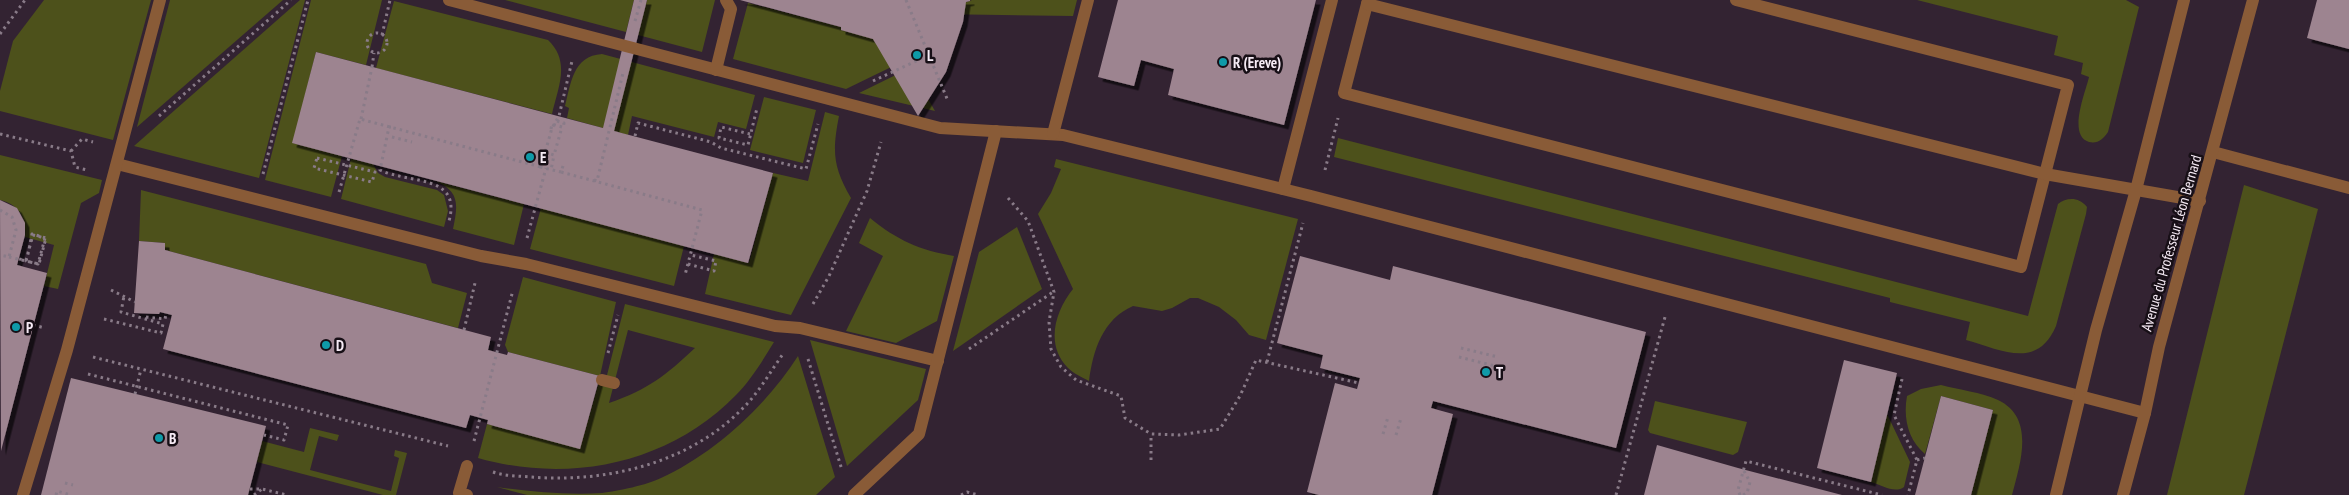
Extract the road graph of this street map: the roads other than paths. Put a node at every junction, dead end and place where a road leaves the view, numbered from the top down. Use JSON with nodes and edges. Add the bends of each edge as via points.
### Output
{"nodes":[{"id":1,"x":160,"y":0,"type":"edge"},
{"id":2,"x":448,"y":0,"type":"edge"},
{"id":3,"x":1088,"y":0,"type":"edge"},
{"id":4,"x":1332,"y":0,"type":"edge"},
{"id":5,"x":1736,"y":0,"type":"edge"},
{"id":6,"x":2183,"y":0,"type":"edge"},
{"id":7,"x":2253,"y":0,"type":"edge"},
{"id":8,"x":1368,"y":2,"type":"edge"},
{"id":9,"x":732,"y":3,"type":"edge"},
{"id":10,"x":716,"y":70,"type":"junction"},
{"id":11,"x":996,"y":131,"type":"junction"},
{"id":12,"x":1053,"y":134,"type":"junction"},
{"id":13,"x":2213,"y":152,"type":"junction"},
{"id":14,"x":117,"y":164,"type":"junction"},
{"id":15,"x":2045,"y":174,"type":"junction"},
{"id":16,"x":2349,"y":188,"type":"edge"},
{"id":17,"x":1283,"y":189,"type":"junction"},
{"id":18,"x":2136,"y":190,"type":"junction"},
{"id":19,"x":2200,"y":201,"type":"junction"},
{"id":20,"x":938,"y":361,"type":"junction"},
{"id":21,"x":2082,"y":397,"type":"junction"},
{"id":22,"x":2145,"y":413,"type":"junction"},
{"id":23,"x":467,"y":466,"type":"road end"},
{"id":24,"x":24,"y":495,"type":"edge"},
{"id":25,"x":467,"y":495,"type":"edge"},
{"id":26,"x":854,"y":495,"type":"edge"},
{"id":27,"x":2056,"y":495,"type":"edge"},
{"id":28,"x":2123,"y":495,"type":"edge"}],
"edges":[{"from":1,"to":14,"type":"street"},
{"from":2,"to":10,"type":"street"},
{"from":3,"to":12,"type":"street"},
{"from":4,"to":17,"type":"street"},
{"from":5,"to":15,"type":"street","via":[[2068,85]]},
{"from":6,"to":18,"type":"street"},
{"from":7,"to":13,"type":"street","name":"Avenue du Professeur Léon Bernard"},
{"from":8,"to":15,"type":"street"},
{"from":8,"to":15,"type":"street","via":[[1344,93],[2021,267]]},
{"from":9,"to":10,"type":"street"},
{"from":10,"to":11,"type":"street","via":[[940,128]]},
{"from":11,"to":12,"type":"street"},
{"from":11,"to":20,"type":"street"},
{"from":12,"to":17,"type":"street"},
{"from":13,"to":16,"type":"street"},
{"from":13,"to":19,"type":"street","name":"Avenue du Professeur Léon Bernard"},
{"from":14,"to":20,"type":"street","via":[[481,256],[520,262],[775,326],[800,328]]},
{"from":14,"to":24,"type":"street","via":[[68,350]]},
{"from":15,"to":18,"type":"street"},
{"from":17,"to":21,"type":"street"},
{"from":18,"to":19,"type":"street"},
{"from":18,"to":21,"type":"street","via":[[2096,330]]},
{"from":19,"to":22,"type":"street","name":"Avenue du Professeur Léon Bernard","via":[[2158,347]]},
{"from":20,"to":26,"type":"street","via":[[919,434]]},
{"from":21,"to":22,"type":"street"},
{"from":21,"to":27,"type":"street"},
{"from":22,"to":28,"type":"street","name":"Avenue du Professeur Léon Bernard"},
{"from":23,"to":25,"type":"street","via":[[459,493]]}]}
